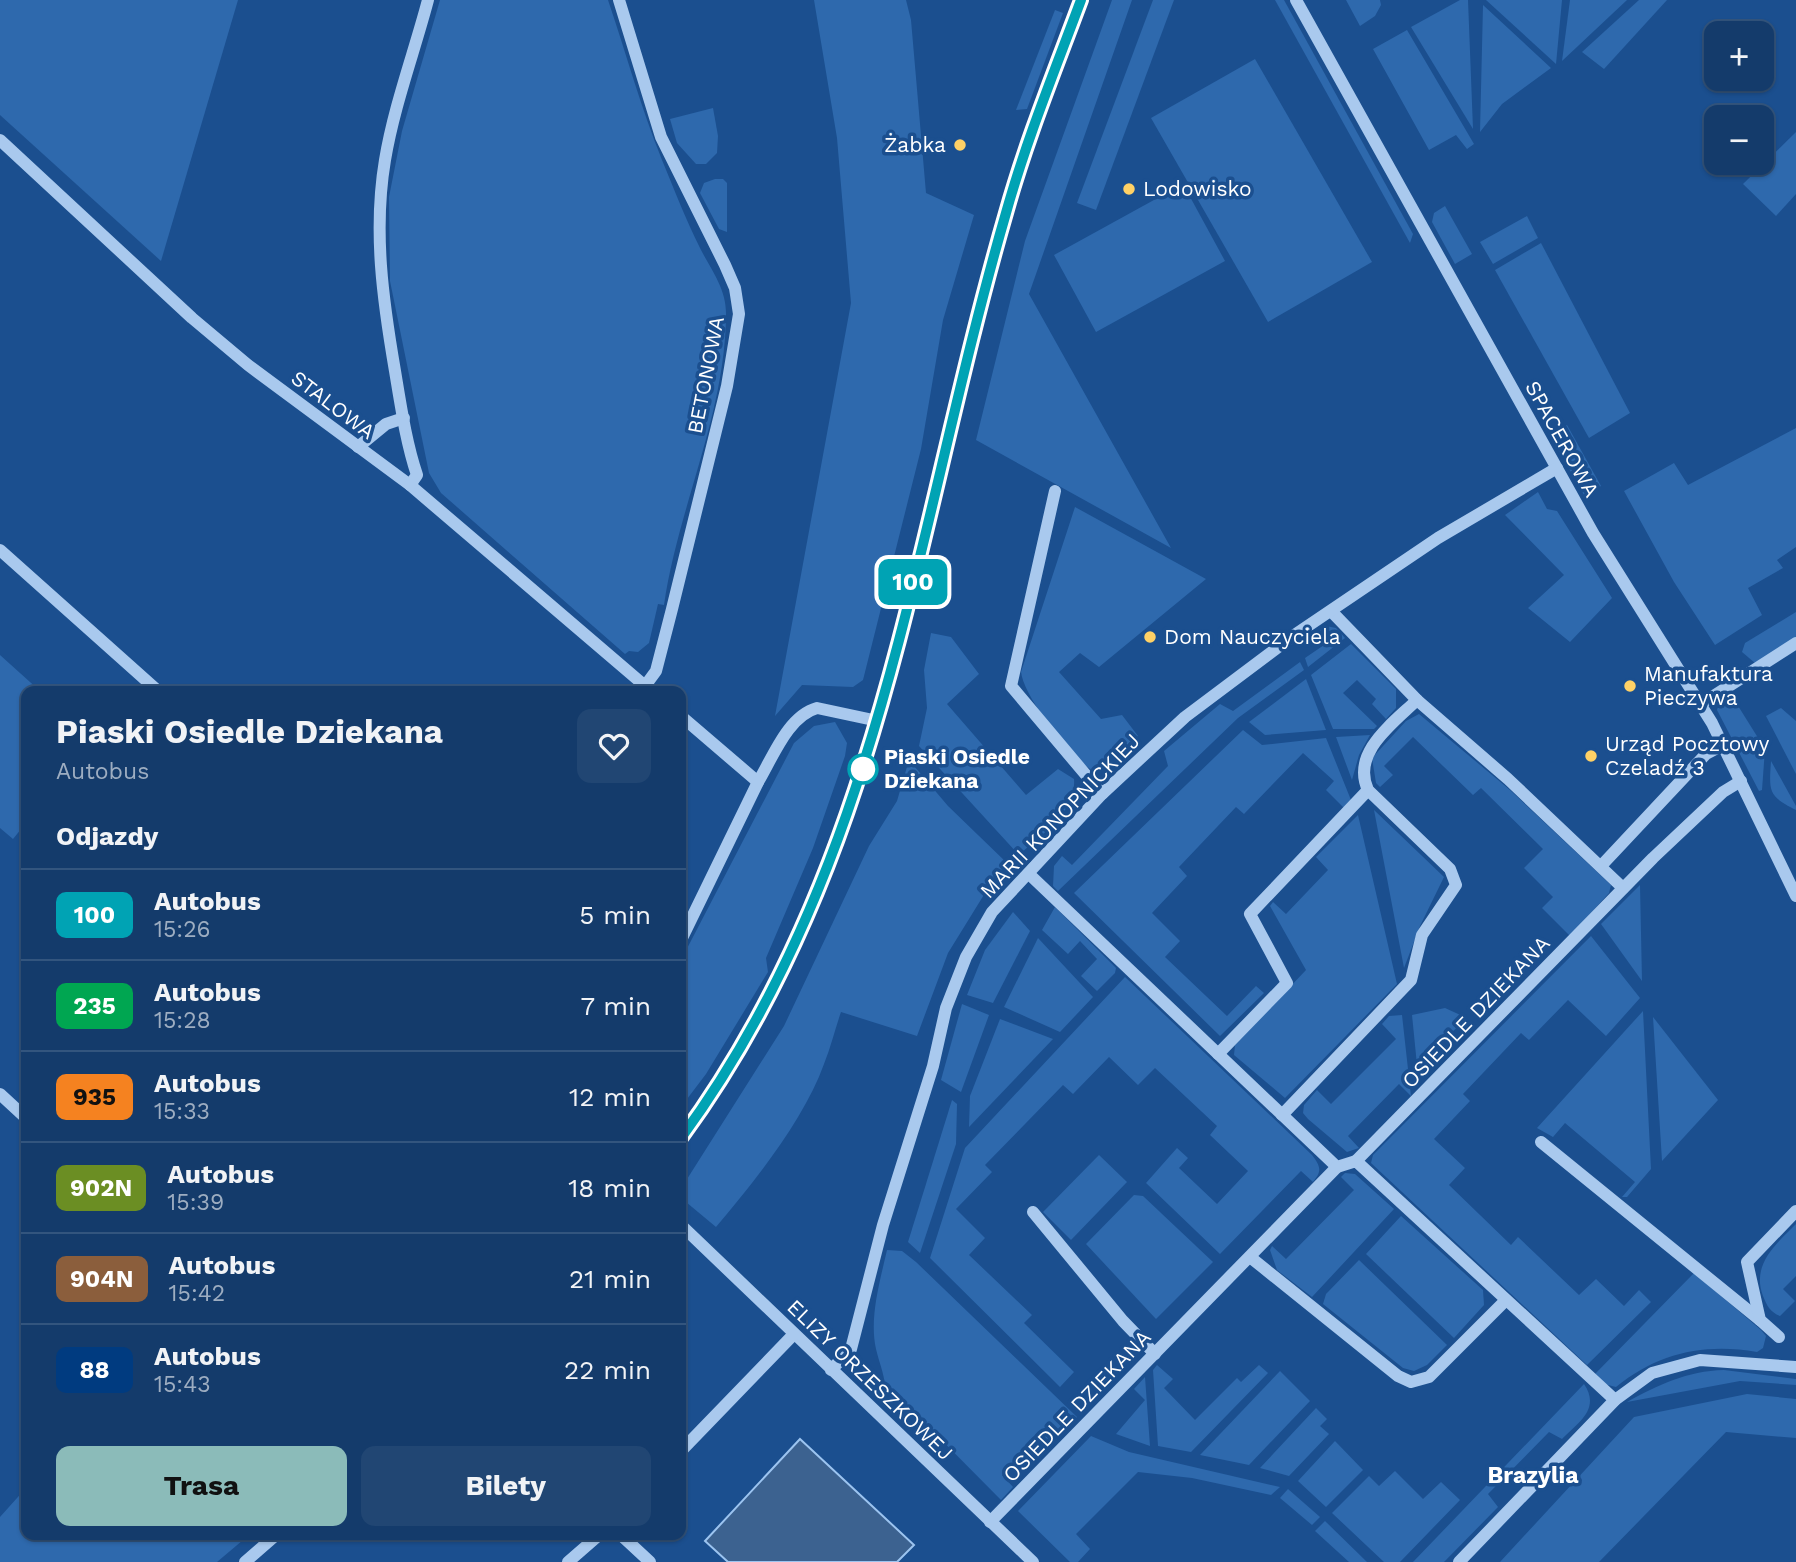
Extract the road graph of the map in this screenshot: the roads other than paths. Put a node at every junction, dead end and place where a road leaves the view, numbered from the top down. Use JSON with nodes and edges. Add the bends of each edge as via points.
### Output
{"nodes":[{"id":1,"x":428,"y":0,"type":"edge"},
{"id":2,"x":618,"y":0,"type":"edge"},
{"id":3,"x":1081,"y":0,"type":"edge"},
{"id":4,"x":1296,"y":0,"type":"edge"},
{"id":5,"x":0,"y":140,"type":"edge"},
{"id":6,"x":404,"y":418,"type":"junction"},
{"id":7,"x":358,"y":447,"type":"junction"},
{"id":8,"x":1556,"y":468,"type":"junction"},
{"id":9,"x":410,"y":485,"type":"junction"},
{"id":10,"x":1055,"y":491,"type":"dead end"},
{"id":11,"x":0,"y":550,"type":"edge"},
{"id":12,"x":1331,"y":611,"type":"junction"},
{"id":13,"x":1796,"y":643,"type":"edge"},
{"id":14,"x":152,"y":686,"type":"edge"},
{"id":15,"x":644,"y":686,"type":"edge"},
{"id":16,"x":649,"y":686,"type":"edge"},
{"id":17,"x":1417,"y":699,"type":"junction"},
{"id":18,"x":1701,"y":704,"type":"junction"},
{"id":19,"x":686,"y":720,"type":"edge"},
{"id":20,"x":878,"y":721,"type":"junction"},
{"id":21,"x":1723,"y":745,"type":"junction"},
{"id":22,"x":1741,"y":781,"type":"junction"},
{"id":23,"x":758,"y":782,"type":"junction"},
{"id":24,"x":1368,"y":790,"type":"junction"},
{"id":25,"x":1102,"y":794,"type":"junction"},
{"id":26,"x":1601,"y":866,"type":"junction"},
{"id":27,"x":1030,"y":875,"type":"junction"},
{"id":28,"x":1623,"y":888,"type":"junction"},
{"id":29,"x":1796,"y":896,"type":"edge"},
{"id":30,"x":686,"y":930,"type":"edge"},
{"id":31,"x":1218,"y":1054,"type":"junction"},
{"id":32,"x":0,"y":1094,"type":"edge"},
{"id":33,"x":21,"y":1113,"type":"edge"},
{"id":34,"x":1282,"y":1115,"type":"junction"},
{"id":35,"x":686,"y":1131,"type":"edge"},
{"id":36,"x":1541,"y":1142,"type":"dead end"},
{"id":37,"x":1356,"y":1161,"type":"junction"},
{"id":38,"x":1338,"y":1167,"type":"junction"},
{"id":39,"x":1796,"y":1211,"type":"edge"},
{"id":40,"x":1033,"y":1212,"type":"dead end"},
{"id":41,"x":686,"y":1230,"type":"edge"},
{"id":42,"x":1250,"y":1257,"type":"junction"},
{"id":43,"x":1506,"y":1300,"type":"junction"},
{"id":44,"x":1760,"y":1320,"type":"junction"},
{"id":45,"x":794,"y":1334,"type":"junction"},
{"id":46,"x":1779,"y":1337,"type":"dead end"},
{"id":47,"x":1155,"y":1354,"type":"junction"},
{"id":48,"x":1796,"y":1367,"type":"edge"},
{"id":49,"x":831,"y":1370,"type":"junction"},
{"id":50,"x":1615,"y":1400,"type":"junction"},
{"id":51,"x":686,"y":1446,"type":"edge"},
{"id":52,"x":990,"y":1522,"type":"junction"},
{"id":53,"x":270,"y":1540,"type":"edge"},
{"id":54,"x":592,"y":1540,"type":"edge"},
{"id":55,"x":626,"y":1540,"type":"edge"},
{"id":56,"x":245,"y":1562,"type":"edge"},
{"id":57,"x":568,"y":1562,"type":"edge"},
{"id":58,"x":650,"y":1562,"type":"edge"},
{"id":59,"x":1033,"y":1562,"type":"edge"},
{"id":60,"x":1459,"y":1562,"type":"edge"}],
"edges":[{"from":1,"to":6,"type":"street","via":[[385,159],[379,217],[381,283]]},
{"from":2,"to":16,"type":"street","name":"BETONOWA","via":[[661,137],[726,265],[739,314],[727,386]]},
{"from":3,"to":20,"type":"street","via":[[1006,212]]},
{"from":4,"to":8,"type":"street","name":"SPACEROWA"},
{"from":5,"to":7,"type":"street","name":"STALOWA","via":[[192,317]]},
{"from":6,"to":7,"type":"street","via":[[386,424]]},
{"from":6,"to":9,"type":"street","via":[[417,475]]},
{"from":7,"to":9,"type":"street","name":"STALOWA"},
{"from":8,"to":12,"type":"street","name":"MARII KONOPNICKIEJ","via":[[1438,538]]},
{"from":8,"to":18,"type":"street","name":"SPACEROWA"},
{"from":9,"to":15,"type":"street","name":"STALOWA"},
{"from":10,"to":25,"type":"street","via":[[1011,686]]},
{"from":11,"to":14,"type":"street"},
{"from":12,"to":17,"type":"street"},
{"from":12,"to":25,"type":"street","name":"MARII KONOPNICKIEJ","via":[[1185,718]]},
{"from":13,"to":18,"type":"street"},
{"from":17,"to":24,"type":"street","via":[[1364,757],[1362,778]]},
{"from":17,"to":26,"type":"street"},
{"from":18,"to":21,"type":"street","name":"SPACEROWA"},
{"from":19,"to":23,"type":"street"},
{"from":20,"to":23,"type":"street","via":[[808,710]]},
{"from":20,"to":35,"type":"street","via":[[826,876],[764,1010]]},
{"from":21,"to":22,"type":"street","name":"SPACEROWA"},
{"from":21,"to":26,"type":"street","via":[[1706,754]]},
{"from":22,"to":28,"type":"street","name":"OSIEDLE DZIEKANA","via":[[1723,792]]},
{"from":22,"to":29,"type":"street","name":"SPACEROWA"},
{"from":23,"to":30,"type":"street"},
{"from":24,"to":31,"type":"street","via":[[1250,914],[1287,983]]},
{"from":24,"to":34,"type":"street","via":[[1450,869],[1456,885],[1422,935],[1410,980]]},
{"from":25,"to":27,"type":"street","name":"MARII KONOPNICKIEJ"},
{"from":26,"to":28,"type":"street"},
{"from":27,"to":31,"type":"street"},
{"from":27,"to":49,"type":"street","name":"MARII KONOPNICKIEJ","via":[[992,912],[966,957],[946,1008],[851,1349]]},
{"from":28,"to":37,"type":"street","name":"OSIEDLE DZIEKANA"},
{"from":31,"to":34,"type":"street"},
{"from":32,"to":33,"type":"street"},
{"from":34,"to":38,"type":"street"},
{"from":36,"to":44,"type":"street"},
{"from":37,"to":38,"type":"street","name":"OSIEDLE DZIEKANA"},
{"from":37,"to":43,"type":"street"},
{"from":38,"to":42,"type":"street","name":"OSIEDLE DZIEKANA"},
{"from":39,"to":44,"type":"street","via":[[1747,1262]]},
{"from":40,"to":47,"type":"street"},
{"from":41,"to":45,"type":"street","name":"ELIZY ORZESZKOWEJ"},
{"from":42,"to":43,"type":"street","via":[[1411,1382],[1429,1377]]},
{"from":42,"to":47,"type":"street","name":"OSIEDLE DZIEKANA"},
{"from":43,"to":50,"type":"street"},
{"from":44,"to":46,"type":"street"},
{"from":45,"to":49,"type":"street","name":"ELIZY ORZESZKOWEJ"},
{"from":45,"to":51,"type":"street"},
{"from":47,"to":52,"type":"street","name":"OSIEDLE DZIEKANA"},
{"from":48,"to":50,"type":"street","via":[[1717,1360],[1684,1363],[1652,1373]]},
{"from":49,"to":52,"type":"street","name":"ELIZY ORZESZKOWEJ"},
{"from":50,"to":60,"type":"street"},
{"from":52,"to":59,"type":"street","name":"ELIZY ORZESZKOWEJ"},
{"from":53,"to":56,"type":"street"},
{"from":54,"to":57,"type":"street"},
{"from":55,"to":58,"type":"street"}]}
